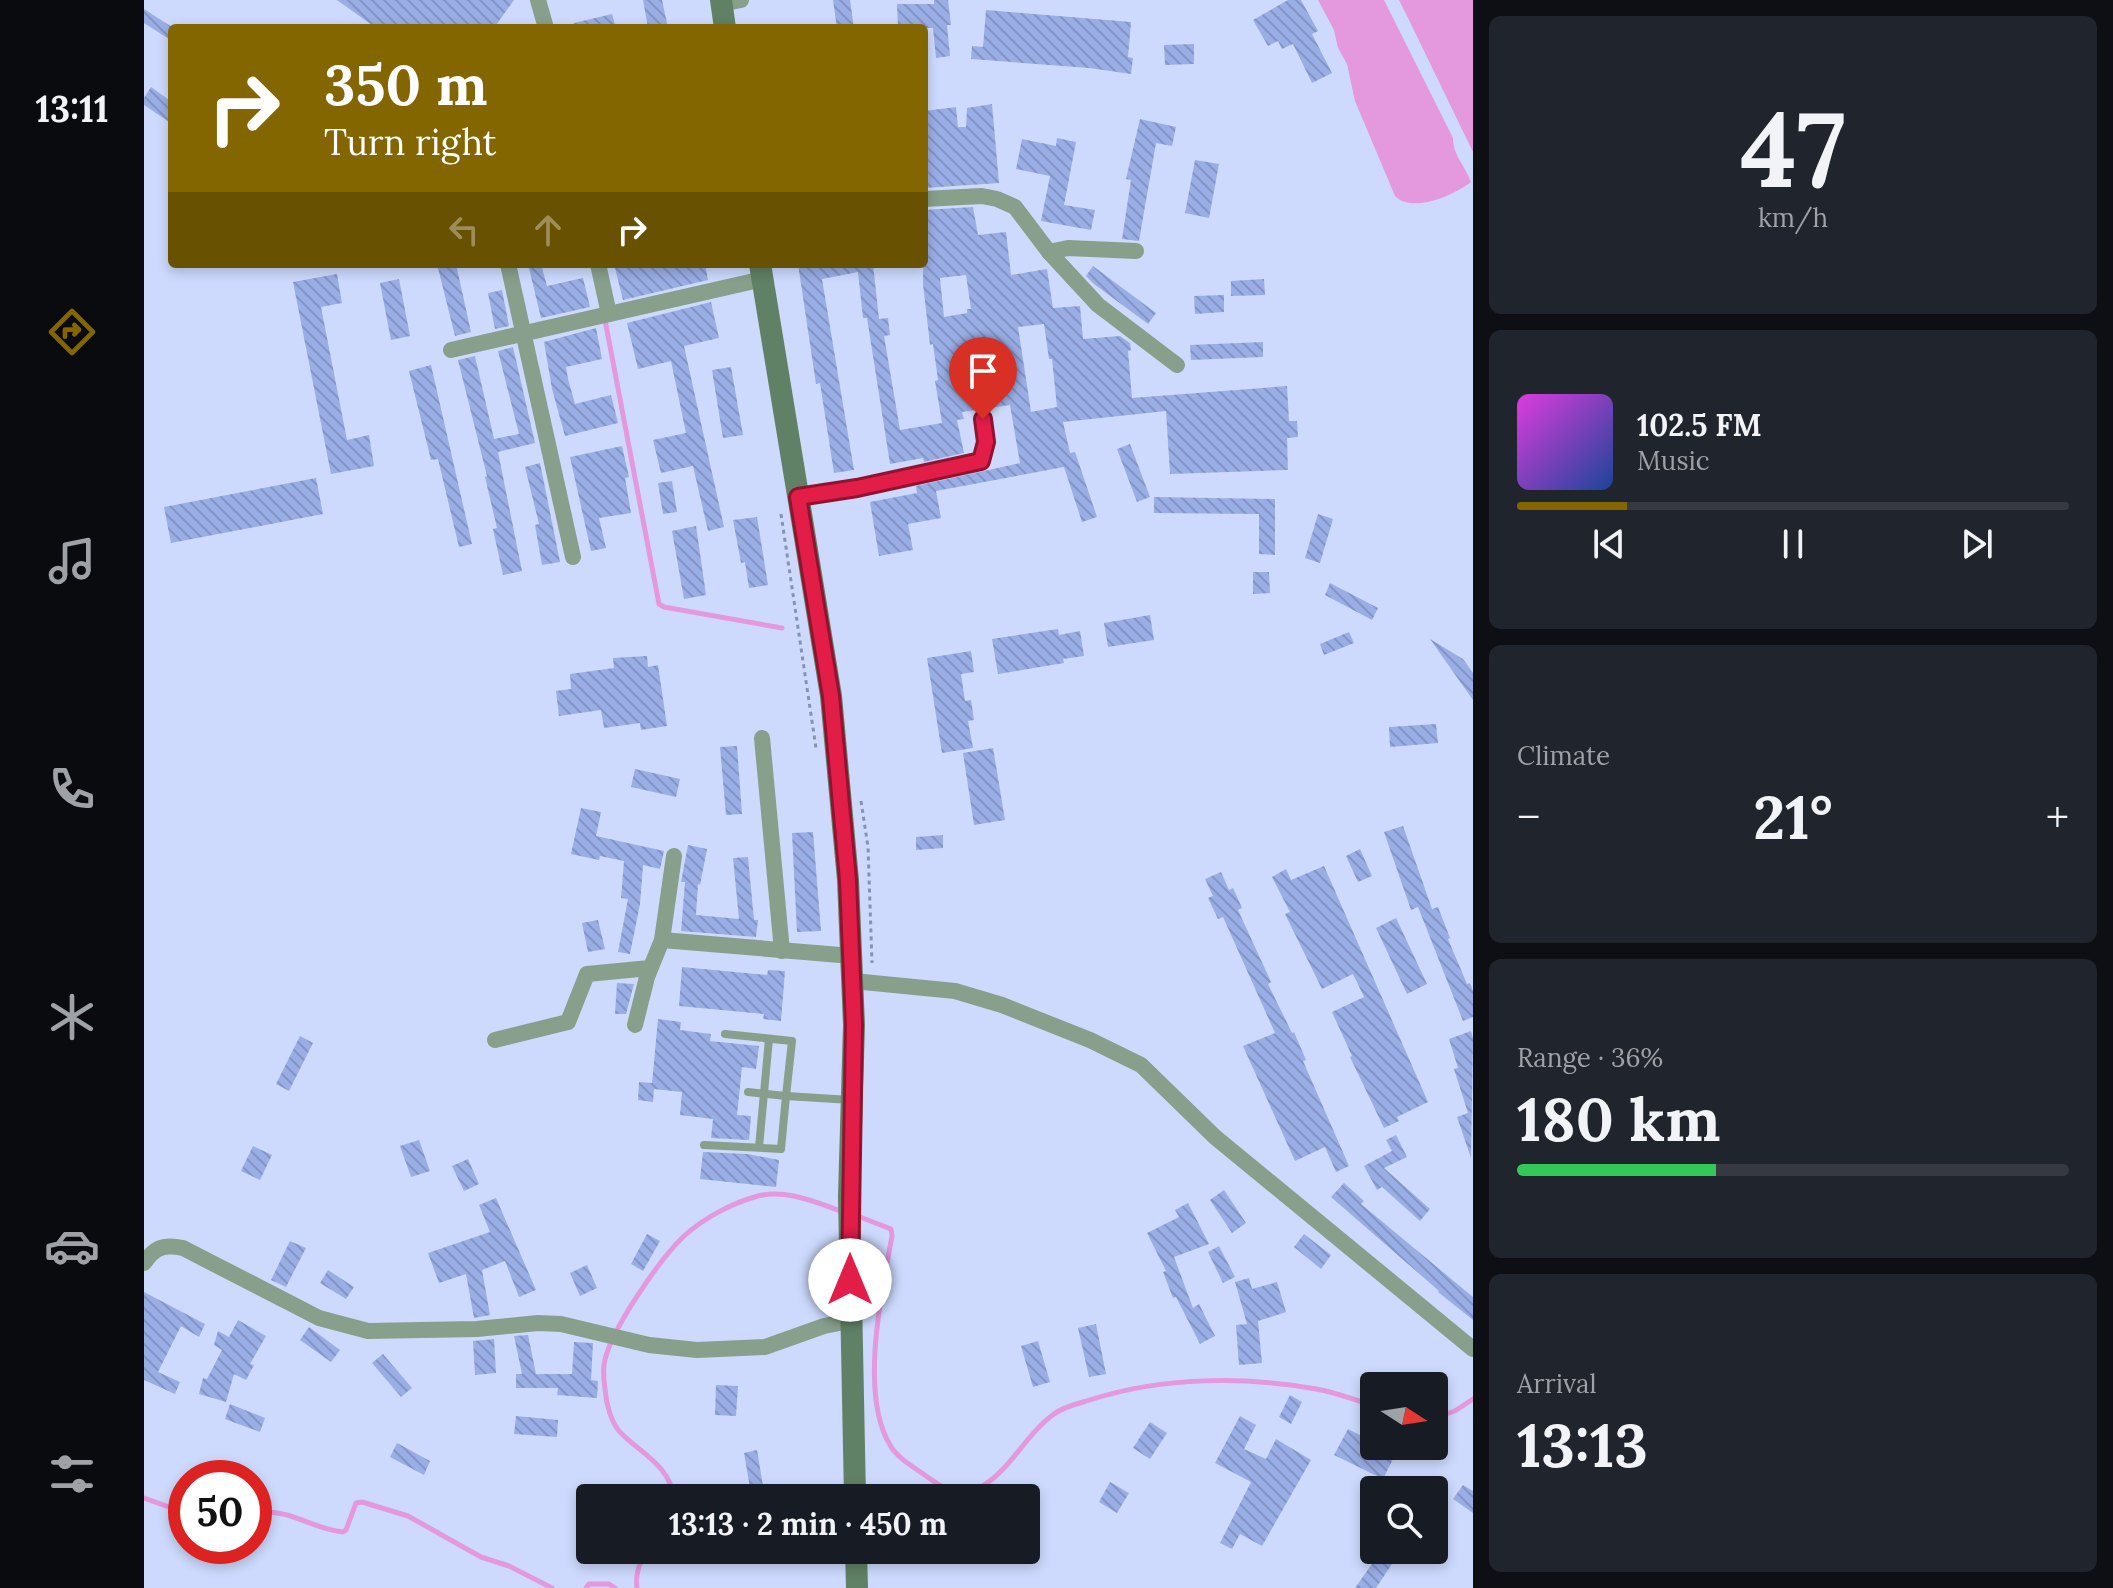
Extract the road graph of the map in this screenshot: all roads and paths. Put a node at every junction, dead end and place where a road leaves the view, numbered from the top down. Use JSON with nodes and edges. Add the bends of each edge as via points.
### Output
{"nodes":[{"id":1,"x":538,"y":0,"type":"edge"},
{"id":2,"x":728,"y":1,"type":"edge"},
{"id":3,"x":545,"y":24,"type":"edge"},
{"id":4,"x":725,"y":24,"type":"edge"},
{"id":5,"x":928,"y":199,"type":"edge"},
{"id":6,"x":1136,"y":251,"type":"dead end"},
{"id":7,"x":1049,"y":252,"type":"junction"},
{"id":8,"x":509,"y":268,"type":"edge"},
{"id":9,"x":599,"y":268,"type":"edge"},
{"id":10,"x":762,"y":272,"type":"edge"},
{"id":11,"x":609,"y":314,"type":"junction"},
{"id":12,"x":524,"y":334,"type":"junction"},
{"id":13,"x":451,"y":350,"type":"dead end"},
{"id":14,"x":1177,"y":365,"type":"dead end"},
{"id":15,"x":983,"y":419,"type":"dead end"},
{"id":16,"x":789,"y":501,"type":"junction"},
{"id":17,"x":573,"y":557,"type":"dead end"},
{"id":18,"x":762,"y":738,"type":"dead end"},
{"id":19,"x":816,"y":748,"type":"dead end"},
{"id":20,"x":674,"y":856,"type":"dead end"},
{"id":21,"x":662,"y":940,"type":"junction"},
{"id":22,"x":782,"y":951,"type":"junction"},
{"id":23,"x":852,"y":956,"type":"junction"},
{"id":24,"x":650,"y":968,"type":"junction"},
{"id":25,"x":853,"y":981,"type":"junction"},
{"id":26,"x":635,"y":1025,"type":"dead end"},
{"id":27,"x":725,"y":1034,"type":"dead end"},
{"id":28,"x":769,"y":1039,"type":"junction"},
{"id":29,"x":495,"y":1040,"type":"dead end"},
{"id":30,"x":748,"y":1092,"type":"dead end"},
{"id":31,"x":764,"y":1093,"type":"junction"},
{"id":32,"x":786,"y":1096,"type":"junction"},
{"id":33,"x":852,"y":1100,"type":"junction"},
{"id":34,"x":704,"y":1145,"type":"dead end"},
{"id":35,"x":759,"y":1147,"type":"junction"},
{"id":36,"x":144,"y":1263,"type":"edge"},
{"id":37,"x":850,"y":1321,"type":"junction"},
{"id":38,"x":1473,"y":1349,"type":"edge"},
{"id":39,"x":855,"y":1484,"type":"edge"},
{"id":40,"x":856,"y":1564,"type":"edge"},
{"id":41,"x":857,"y":1588,"type":"edge"}],
"edges":[{"from":1,"to":3,"type":"street"},
{"from":2,"to":4,"type":"main road"},
{"from":5,"to":7,"type":"street","via":[[997,199],[1015,207]]},
{"from":6,"to":7,"type":"street"},
{"from":7,"to":14,"type":"street","via":[[1098,305]]},
{"from":8,"to":12,"type":"street"},
{"from":9,"to":11,"type":"street"},
{"from":10,"to":11,"type":"street"},
{"from":10,"to":16,"type":"main road"},
{"from":11,"to":12,"type":"street"},
{"from":12,"to":13,"type":"street"},
{"from":12,"to":17,"type":"street"},
{"from":15,"to":16,"type":"street","via":[[986,442],[981,461]]},
{"from":16,"to":19,"type":"path"},
{"from":16,"to":23,"type":"main road","via":[[831,696]]},
{"from":18,"to":22,"type":"street"},
{"from":20,"to":21,"type":"street"},
{"from":21,"to":22,"type":"street"},
{"from":21,"to":24,"type":"street"},
{"from":22,"to":23,"type":"street"},
{"from":23,"to":25,"type":"main road"},
{"from":24,"to":26,"type":"street"},
{"from":24,"to":29,"type":"street","via":[[587,974],[568,1022]]},
{"from":25,"to":33,"type":"main road"},
{"from":25,"to":38,"type":"street","via":[[955,991],[1090,1040],[1141,1065],[1215,1137]]},
{"from":27,"to":28,"type":"lane"},
{"from":28,"to":31,"type":"lane"},
{"from":28,"to":32,"type":"lane","via":[[792,1041]]},
{"from":30,"to":31,"type":"lane"},
{"from":31,"to":32,"type":"lane"},
{"from":31,"to":35,"type":"lane"},
{"from":32,"to":33,"type":"lane"},
{"from":32,"to":35,"type":"lane","via":[[781,1149]]},
{"from":33,"to":37,"type":"main road"},
{"from":34,"to":35,"type":"lane"},
{"from":36,"to":37,"type":"street","via":[[160,1247],[183,1248],[319,1318],[368,1331],[561,1324],[649,1345],[697,1350],[765,1347]]},
{"from":37,"to":39,"type":"main road"},
{"from":40,"to":41,"type":"main road"}]}
